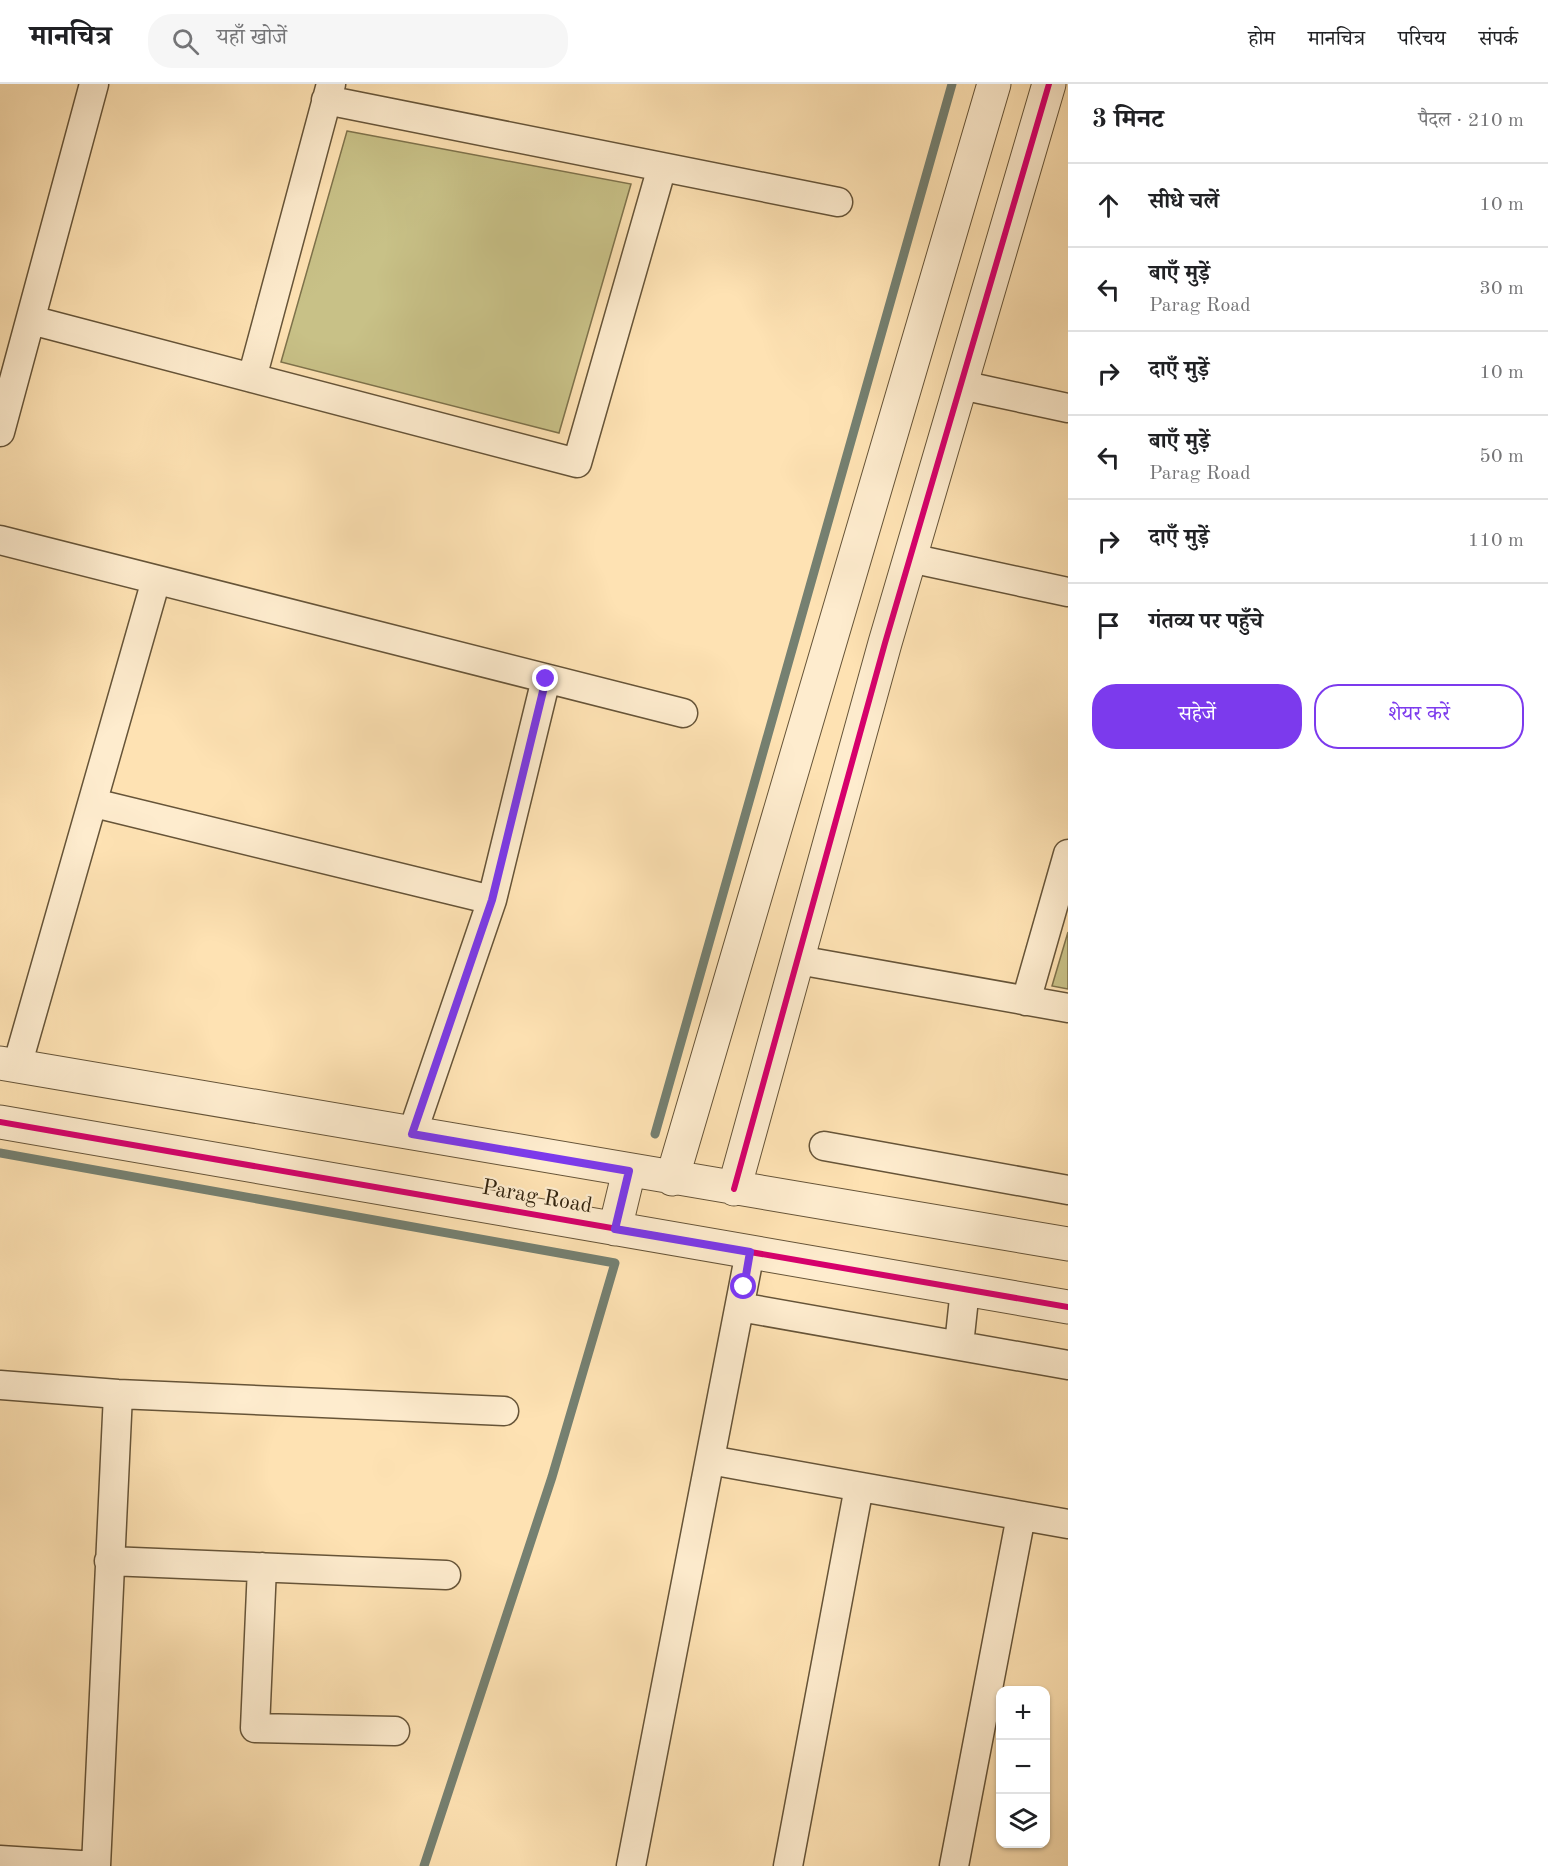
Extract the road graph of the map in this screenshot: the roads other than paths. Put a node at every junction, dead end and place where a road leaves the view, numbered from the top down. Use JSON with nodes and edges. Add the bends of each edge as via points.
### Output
{"nodes":[{"id":1,"x":94,"y":84,"type":"edge"},
{"id":2,"x":994,"y":84,"type":"edge"},
{"id":3,"x":1049,"y":84,"type":"edge"},
{"id":4,"x":329,"y":92,"type":"edge"},
{"id":5,"x":662,"y":167,"type":"junction"},
{"id":6,"x":838,"y":202,"type":"dead end"},
{"id":7,"x":31,"y":320,"type":"junction"},
{"id":8,"x":252,"y":378,"type":"junction"},
{"id":9,"x":961,"y":385,"type":"junction"},
{"id":10,"x":1068,"y":408,"type":"edge"},
{"id":11,"x":0,"y":432,"type":"edge"},
{"id":12,"x":0,"y":540,"type":"edge"},
{"id":13,"x":910,"y":558,"type":"junction"},
{"id":14,"x":156,"y":580,"type":"junction"},
{"id":15,"x":1068,"y":592,"type":"edge"},
{"id":16,"x":546,"y":679,"type":"junction"},
{"id":17,"x":683,"y":713,"type":"dead end"},
{"id":18,"x":94,"y":803,"type":"junction"},
{"id":19,"x":1068,"y":855,"type":"edge"},
{"id":20,"x":492,"y":900,"type":"junction"},
{"id":21,"x":798,"y":960,"type":"junction"},
{"id":22,"x":1026,"y":1001,"type":"junction"},
{"id":23,"x":1068,"y":1008,"type":"edge"},
{"id":24,"x":9,"y":1065,"type":"edge"},
{"id":25,"x":0,"y":1122,"type":"edge"},
{"id":26,"x":412,"y":1134,"type":"junction"},
{"id":27,"x":825,"y":1146,"type":"dead end"},
{"id":28,"x":629,"y":1171,"type":"junction"},
{"id":29,"x":672,"y":1179,"type":"junction"},
{"id":30,"x":734,"y":1189,"type":"junction"},
{"id":31,"x":1068,"y":1190,"type":"edge"},
{"id":32,"x":615,"y":1229,"type":"junction"},
{"id":33,"x":1068,"y":1244,"type":"edge"},
{"id":34,"x":745,"y":1278,"type":"junction"},
{"id":35,"x":1068,"y":1307,"type":"edge"},
{"id":36,"x":962,"y":1315,"type":"junction"},
{"id":37,"x":1068,"y":1365,"type":"edge"},
{"id":38,"x":0,"y":1385,"type":"edge"},
{"id":39,"x":118,"y":1394,"type":"junction"},
{"id":40,"x":504,"y":1411,"type":"dead end"},
{"id":41,"x":710,"y":1460,"type":"junction"},
{"id":42,"x":859,"y":1487,"type":"junction"},
{"id":43,"x":1021,"y":1516,"type":"junction"},
{"id":44,"x":1068,"y":1524,"type":"edge"},
{"id":45,"x":109,"y":1561,"type":"junction"},
{"id":46,"x":262,"y":1568,"type":"junction"},
{"id":47,"x":446,"y":1575,"type":"dead end"},
{"id":48,"x":395,"y":1731,"type":"dead end"},
{"id":49,"x":0,"y":1860,"type":"edge"},
{"id":50,"x":632,"y":1866,"type":"edge"},
{"id":51,"x":788,"y":1866,"type":"edge"},
{"id":52,"x":954,"y":1866,"type":"edge"}],
"edges":[{"from":1,"to":7,"type":"street"},
{"from":2,"to":29,"type":"street"},
{"from":3,"to":9,"type":"street"},
{"from":4,"to":5,"type":"street"},
{"from":4,"to":8,"type":"street"},
{"from":5,"to":6,"type":"street"},
{"from":5,"to":8,"type":"street","via":[[577,463]]},
{"from":7,"to":8,"type":"street"},
{"from":7,"to":11,"type":"street"},
{"from":9,"to":10,"type":"street"},
{"from":9,"to":13,"type":"street"},
{"from":12,"to":14,"type":"street"},
{"from":13,"to":15,"type":"street"},
{"from":13,"to":21,"type":"street"},
{"from":14,"to":16,"type":"street"},
{"from":14,"to":18,"type":"street"},
{"from":16,"to":17,"type":"street"},
{"from":16,"to":20,"type":"street"},
{"from":18,"to":20,"type":"street"},
{"from":18,"to":24,"type":"street"},
{"from":19,"to":22,"type":"street"},
{"from":20,"to":26,"type":"street"},
{"from":21,"to":22,"type":"street"},
{"from":21,"to":30,"type":"street"},
{"from":22,"to":23,"type":"street"},
{"from":24,"to":26,"type":"street","name":"Parag Road"},
{"from":25,"to":32,"type":"street","name":"Parag Road"},
{"from":26,"to":28,"type":"street","name":"Parag Road"},
{"from":27,"to":31,"type":"street"},
{"from":28,"to":29,"type":"street","name":"Parag Road"},
{"from":28,"to":32,"type":"street"},
{"from":29,"to":30,"type":"street","name":"Parag Road"},
{"from":30,"to":33,"type":"street","name":"Parag Road"},
{"from":32,"to":34,"type":"street","name":"Parag Road"},
{"from":34,"to":36,"type":"street","name":"Parag Road"},
{"from":34,"to":36,"type":"street"},
{"from":34,"to":41,"type":"street"},
{"from":35,"to":36,"type":"street","name":"Parag Road"},
{"from":36,"to":37,"type":"street"},
{"from":38,"to":39,"type":"street"},
{"from":39,"to":40,"type":"street"},
{"from":39,"to":45,"type":"street"},
{"from":41,"to":42,"type":"street"},
{"from":41,"to":50,"type":"street"},
{"from":42,"to":43,"type":"street"},
{"from":42,"to":51,"type":"street"},
{"from":43,"to":44,"type":"street"},
{"from":43,"to":52,"type":"street"},
{"from":45,"to":46,"type":"street"},
{"from":45,"to":49,"type":"street","via":[[96,1866]]},
{"from":46,"to":47,"type":"street"},
{"from":46,"to":48,"type":"street","via":[[255,1728]]}]}
